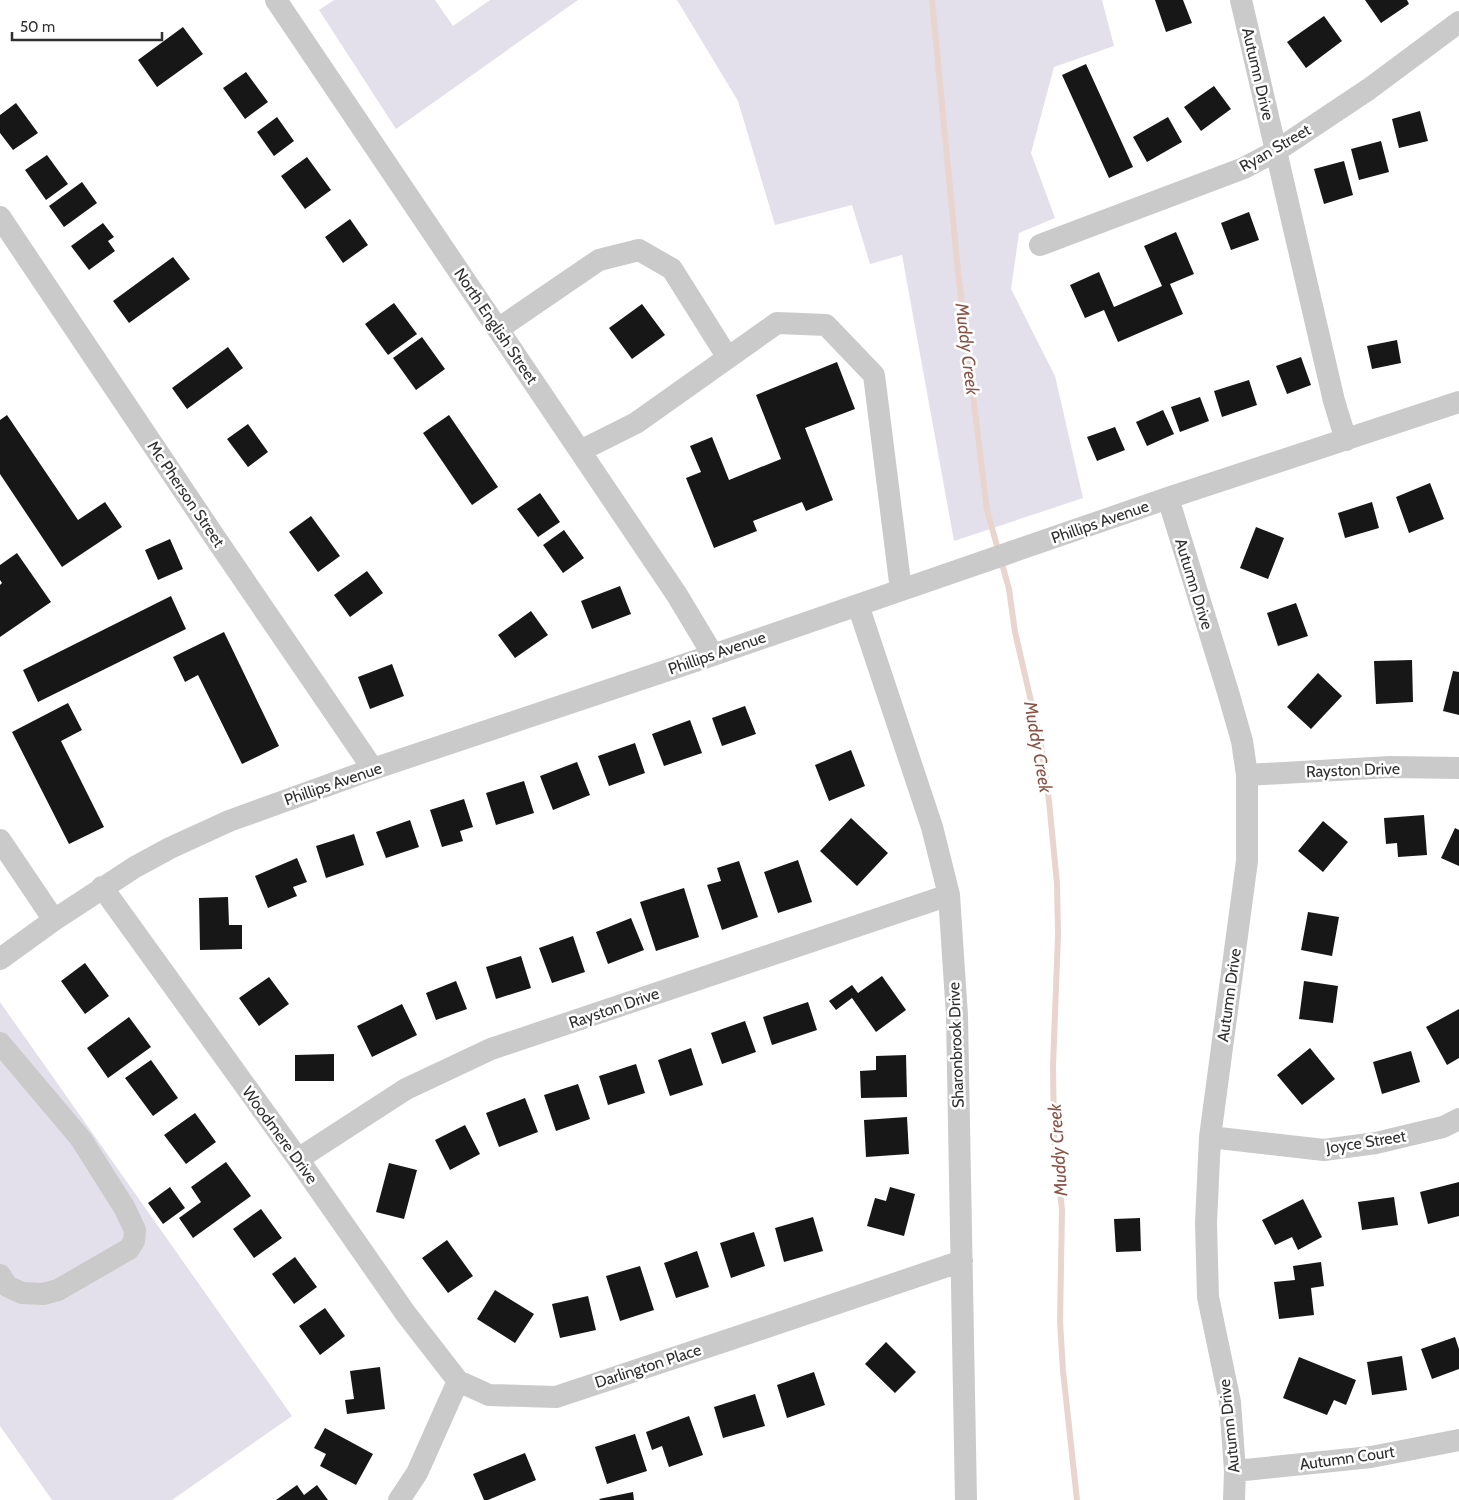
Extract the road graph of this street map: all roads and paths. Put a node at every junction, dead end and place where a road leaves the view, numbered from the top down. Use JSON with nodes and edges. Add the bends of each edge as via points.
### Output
{"nodes":[{"id":1,"x":276,"y":0,"type":"edge"},
{"id":2,"x":1241,"y":0,"type":"edge"},
{"id":3,"x":1459,"y":22,"type":"edge"},
{"id":4,"x":1276,"y":151,"type":"junction"},
{"id":5,"x":0,"y":217,"type":"edge"},
{"id":6,"x":1040,"y":245,"type":"dead end"},
{"id":7,"x":498,"y":329,"type":"junction"},
{"id":8,"x":728,"y":358,"type":"junction"},
{"id":9,"x":1459,"y":402,"type":"edge"},
{"id":10,"x":1346,"y":440,"type":"junction"},
{"id":11,"x":580,"y":451,"type":"junction"},
{"id":12,"x":1168,"y":498,"type":"junction"},
{"id":13,"x":902,"y":590,"type":"junction"},
{"id":14,"x":858,"y":605,"type":"junction"},
{"id":15,"x":713,"y":655,"type":"junction"},
{"id":16,"x":1459,"y":768,"type":"edge"},
{"id":17,"x":373,"y":769,"type":"junction"},
{"id":18,"x":1247,"y":775,"type":"junction"},
{"id":19,"x":0,"y":840,"type":"edge"},
{"id":20,"x":7,"y":866,"type":"edge"},
{"id":21,"x":102,"y":887,"type":"junction"},
{"id":22,"x":949,"y":895,"type":"junction"},
{"id":23,"x":54,"y":920,"type":"junction"},
{"id":24,"x":4,"y":948,"type":"edge"},
{"id":25,"x":0,"y":1043,"type":"edge"},
{"id":26,"x":1459,"y":1120,"type":"edge"},
{"id":27,"x":1210,"y":1137,"type":"junction"},
{"id":28,"x":298,"y":1159,"type":"junction"},
{"id":29,"x":962,"y":1261,"type":"junction"},
{"id":30,"x":0,"y":1275,"type":"edge"},
{"id":31,"x":458,"y":1381,"type":"junction"},
{"id":32,"x":1459,"y":1440,"type":"edge"},
{"id":33,"x":1235,"y":1472,"type":"junction"},
{"id":34,"x":398,"y":1500,"type":"edge"},
{"id":35,"x":966,"y":1500,"type":"edge"},
{"id":36,"x":1234,"y":1500,"type":"edge"}],
"edges":[{"from":1,"to":7,"type":"street","name":"North English Street"},
{"from":2,"to":4,"type":"street","name":"Autumn Drive"},
{"from":3,"to":4,"type":"street","name":"Ryan Street","via":[[1369,89]]},
{"from":4,"to":6,"type":"street","name":"Ryan Street","via":[[1244,168]]},
{"from":4,"to":10,"type":"street","name":"Autumn Drive"},
{"from":5,"to":17,"type":"street","name":"Mc Pherson Street"},
{"from":7,"to":8,"type":"street","via":[[599,260],[639,250],[672,269]]},
{"from":7,"to":11,"type":"street","name":"North English Street"},
{"from":8,"to":11,"type":"street","via":[[636,423]]},
{"from":8,"to":13,"type":"street","via":[[777,323],[826,325],[874,375]]},
{"from":9,"to":10,"type":"street","name":"Phillips Avenue"},
{"from":10,"to":12,"type":"street","name":"Phillips Avenue"},
{"from":11,"to":15,"type":"street","name":"North English Street","via":[[677,595]]},
{"from":12,"to":13,"type":"street","name":"Phillips Avenue"},
{"from":12,"to":18,"type":"street","name":"Autumn Drive","via":[[1242,741]]},
{"from":13,"to":14,"type":"street","name":"Phillips Avenue"},
{"from":14,"to":15,"type":"street","name":"Phillips Avenue"},
{"from":14,"to":22,"type":"street","name":"Sharonbrook Drive","via":[[932,827]]},
{"from":15,"to":17,"type":"street","name":"Phillips Avenue"},
{"from":16,"to":18,"type":"street","name":"Rayston Drive","via":[[1390,767]]},
{"from":17,"to":21,"type":"street","name":"Phillips Avenue","via":[[204,831]]},
{"from":18,"to":27,"type":"street","name":"Autumn Drive","via":[[1247,861]]},
{"from":19,"to":20,"type":"street"},
{"from":20,"to":23,"type":"street"},
{"from":21,"to":23,"type":"street","name":"Phillips Avenue"},
{"from":21,"to":28,"type":"street","name":"Woodmere Drive"},
{"from":22,"to":28,"type":"street","name":"Rayston Drive","via":[[491,1049],[406,1089]]},
{"from":22,"to":29,"type":"street","name":"Sharonbrook Drive","via":[[957,1016]]},
{"from":23,"to":24,"type":"street","name":"Phillips Avenue"},
{"from":25,"to":30,"type":"street","via":[[82,1139],[135,1230],[129,1248],[58,1290],[43,1294],[22,1293],[7,1286]]},
{"from":26,"to":27,"type":"street","name":"Joyce Street","via":[[1376,1143],[1324,1150]]},
{"from":27,"to":33,"type":"street","name":"Autumn Drive","via":[[1206,1223],[1208,1297],[1230,1402]]},
{"from":28,"to":31,"type":"street","name":"Woodmere Drive","via":[[406,1314]]},
{"from":29,"to":31,"type":"street","name":"Darlington Place","via":[[556,1397],[489,1395]]},
{"from":29,"to":35,"type":"street","name":"Sharonbrook Drive"},
{"from":31,"to":34,"type":"street","via":[[417,1472]]},
{"from":32,"to":33,"type":"street","name":"Autumn Court","via":[[1371,1457]]},
{"from":33,"to":36,"type":"street","name":"Autumn Drive"}]}
